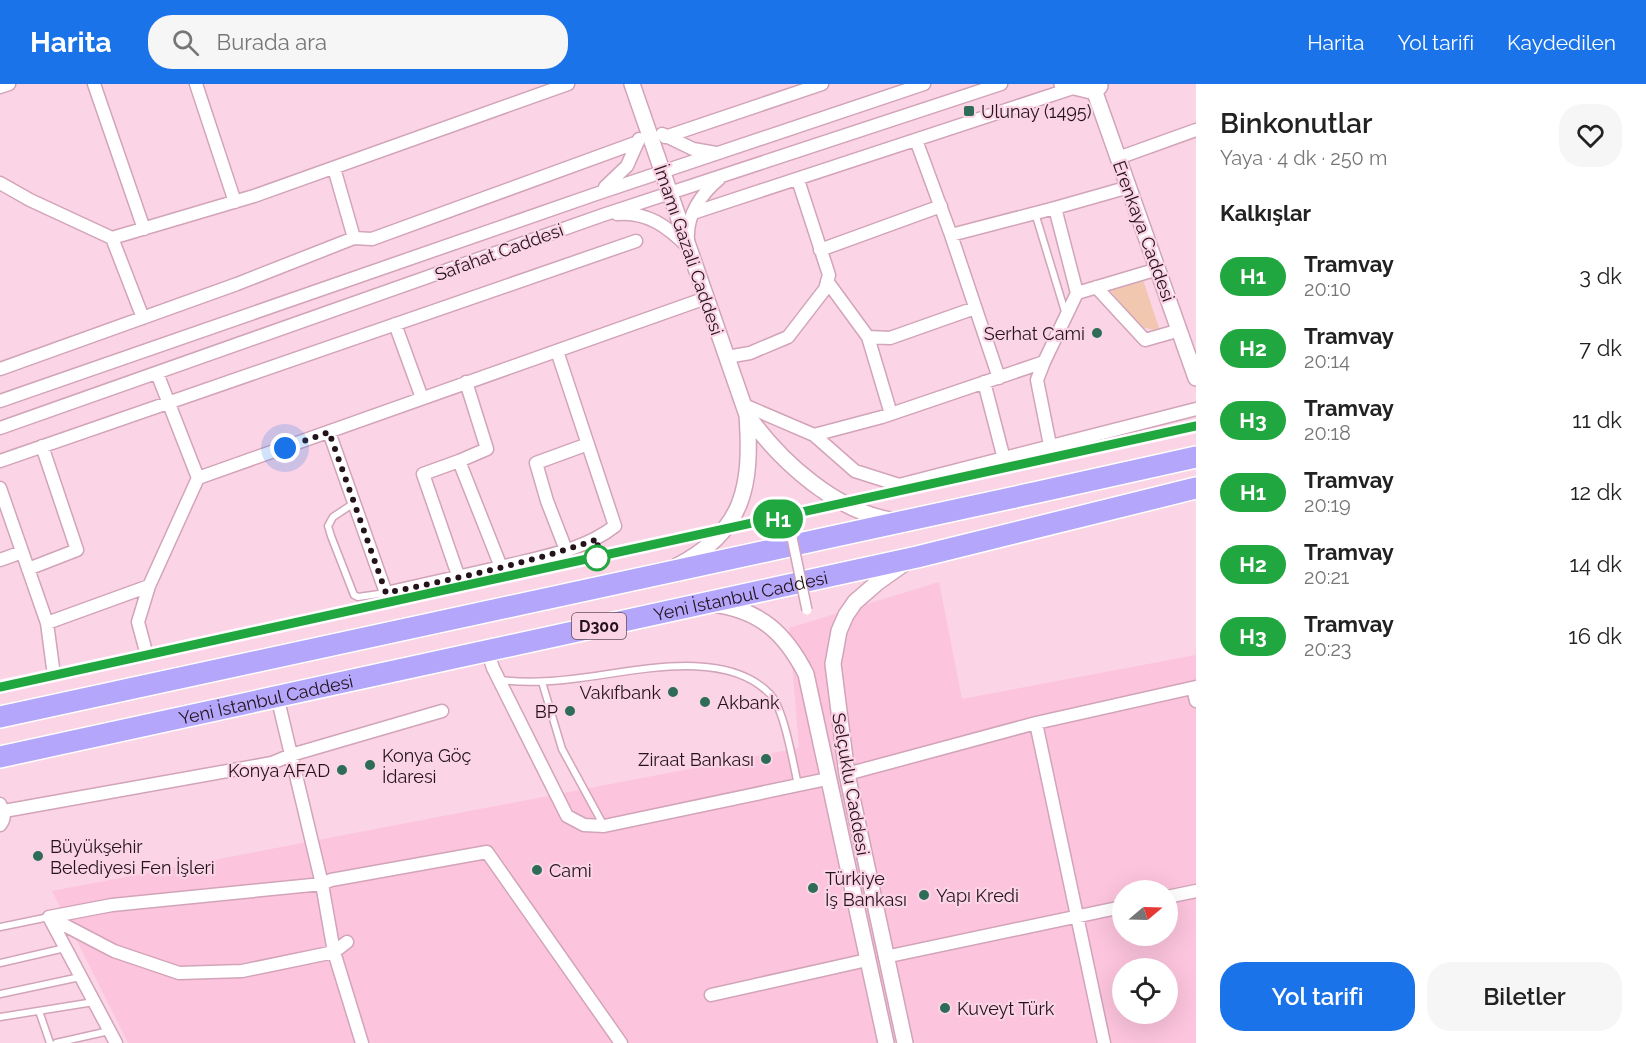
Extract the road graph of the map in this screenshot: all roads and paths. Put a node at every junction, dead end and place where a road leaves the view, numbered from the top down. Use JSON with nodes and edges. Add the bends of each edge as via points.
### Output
{"nodes":[{"id":1,"x":9,"y":84,"type":"edge"},
{"id":2,"x":94,"y":84,"type":"edge"},
{"id":3,"x":196,"y":84,"type":"edge"},
{"id":4,"x":568,"y":84,"type":"edge"},
{"id":5,"x":632,"y":84,"type":"edge"},
{"id":6,"x":822,"y":84,"type":"edge"},
{"id":7,"x":924,"y":84,"type":"edge"},
{"id":8,"x":1001,"y":84,"type":"edge"},
{"id":9,"x":1069,"y":86,"type":"edge"},
{"id":10,"x":0,"y":87,"type":"edge"},
{"id":11,"x":1096,"y":87,"type":"edge"},
{"id":12,"x":643,"y":117,"type":"junction"},
{"id":13,"x":1196,"y":130,"type":"edge"},
{"id":14,"x":665,"y":136,"type":"junction"},
{"id":15,"x":916,"y":140,"type":"junction"},
{"id":16,"x":638,"y":142,"type":"junction"},
{"id":17,"x":718,"y":153,"type":"junction"},
{"id":18,"x":1118,"y":158,"type":"junction"},
{"id":19,"x":334,"y":168,"type":"junction"},
{"id":20,"x":662,"y":172,"type":"junction"},
{"id":21,"x":724,"y":175,"type":"junction"},
{"id":22,"x":798,"y":180,"type":"junction"},
{"id":23,"x":0,"y":183,"type":"edge"},
{"id":24,"x":1129,"y":187,"type":"junction"},
{"id":25,"x":669,"y":193,"type":"junction"},
{"id":26,"x":593,"y":195,"type":"junction"},
{"id":27,"x":235,"y":202,"type":"junction"},
{"id":28,"x":941,"y":206,"type":"junction"},
{"id":29,"x":1055,"y":208,"type":"junction"},
{"id":30,"x":1035,"y":212,"type":"junction"},
{"id":31,"x":693,"y":213,"type":"junction"},
{"id":32,"x":603,"y":215,"type":"junction"},
{"id":33,"x":144,"y":229,"type":"junction"},
{"id":34,"x":951,"y":235,"type":"junction"},
{"id":35,"x":112,"y":238,"type":"junction"},
{"id":36,"x":354,"y":238,"type":"junction"},
{"id":37,"x":636,"y":241,"type":"dead end"},
{"id":38,"x":689,"y":248,"type":"junction"},
{"id":39,"x":820,"y":250,"type":"junction"},
{"id":40,"x":1158,"y":269,"type":"junction"},
{"id":41,"x":827,"y":281,"type":"junction"},
{"id":42,"x":1096,"y":287,"type":"junction"},
{"id":43,"x":1077,"y":293,"type":"junction"},
{"id":44,"x":706,"y":298,"type":"junction"},
{"id":45,"x":975,"y":308,"type":"junction"},
{"id":46,"x":1066,"y":316,"type":"junction"},
{"id":47,"x":143,"y":318,"type":"junction"},
{"id":48,"x":395,"y":324,"type":"junction"},
{"id":49,"x":1180,"y":330,"type":"junction"},
{"id":50,"x":868,"y":337,"type":"junction"},
{"id":51,"x":557,"y":351,"type":"junction"},
{"id":52,"x":727,"y":357,"type":"junction"},
{"id":53,"x":1044,"y":362,"type":"junction"},
{"id":54,"x":0,"y":369,"type":"edge"},
{"id":55,"x":157,"y":373,"type":"junction"},
{"id":56,"x":999,"y":378,"type":"junction"},
{"id":57,"x":1196,"y":378,"type":"edge"},
{"id":58,"x":466,"y":382,"type":"junction"},
{"id":59,"x":984,"y":382,"type":"junction"},
{"id":60,"x":422,"y":398,"type":"junction"},
{"id":61,"x":0,"y":401,"type":"edge"},
{"id":62,"x":168,"y":402,"type":"junction"},
{"id":63,"x":1196,"y":409,"type":"edge"},
{"id":64,"x":745,"y":410,"type":"junction"},
{"id":65,"x":891,"y":414,"type":"junction"},
{"id":66,"x":0,"y":428,"type":"edge"},
{"id":67,"x":329,"y":432,"type":"junction"},
{"id":68,"x":814,"y":435,"type":"junction"},
{"id":69,"x":588,"y":444,"type":"junction"},
{"id":70,"x":1050,"y":445,"type":"junction"},
{"id":71,"x":42,"y":446,"type":"junction"},
{"id":72,"x":1196,"y":457,"type":"edge"},
{"id":73,"x":1004,"y":459,"type":"junction"},
{"id":74,"x":0,"y":461,"type":"edge"},
{"id":75,"x":459,"y":461,"type":"junction"},
{"id":76,"x":198,"y":478,"type":"junction"},
{"id":77,"x":0,"y":488,"type":"edge"},
{"id":78,"x":1196,"y":488,"type":"edge"},
{"id":79,"x":354,"y":503,"type":"junction"},
{"id":80,"x":785,"y":504,"type":"dead end"},
{"id":81,"x":5,"y":519,"type":"edge"},
{"id":82,"x":904,"y":522,"type":"junction"},
{"id":83,"x":567,"y":550,"type":"junction"},
{"id":84,"x":22,"y":552,"type":"junction"},
{"id":85,"x":917,"y":557,"type":"junction"},
{"id":86,"x":0,"y":560,"type":"edge"},
{"id":87,"x":501,"y":567,"type":"junction"},
{"id":88,"x":28,"y":569,"type":"junction"},
{"id":89,"x":668,"y":571,"type":"junction"},
{"id":90,"x":459,"y":578,"type":"junction"},
{"id":91,"x":149,"y":586,"type":"junction"},
{"id":92,"x":386,"y":593,"type":"junction"},
{"id":93,"x":704,"y":603,"type":"junction"},
{"id":94,"x":807,"y":610,"type":"dead end"},
{"id":95,"x":46,"y":623,"type":"junction"},
{"id":96,"x":145,"y":648,"type":"dead end"},
{"id":97,"x":487,"y":650,"type":"junction"},
{"id":98,"x":53,"y":668,"type":"dead end"},
{"id":99,"x":499,"y":680,"type":"junction"},
{"id":100,"x":542,"y":682,"type":"junction"},
{"id":101,"x":1195,"y":688,"type":"edge"},
{"id":102,"x":277,"y":696,"type":"junction"},
{"id":103,"x":1196,"y":701,"type":"edge"},
{"id":104,"x":442,"y":711,"type":"dead end"},
{"id":105,"x":0,"y":717,"type":"edge"},
{"id":106,"x":1036,"y":723,"type":"junction"},
{"id":107,"x":291,"y":755,"type":"junction"},
{"id":108,"x":0,"y":757,"type":"edge"},
{"id":109,"x":847,"y":774,"type":"junction"},
{"id":110,"x":827,"y":779,"type":"junction"},
{"id":111,"x":798,"y":785,"type":"junction"},
{"id":112,"x":2,"y":808,"type":"edge"},
{"id":113,"x":0,"y":825,"type":"edge"},
{"id":114,"x":604,"y":826,"type":"junction"},
{"id":115,"x":322,"y":884,"type":"junction"},
{"id":116,"x":1196,"y":891,"type":"edge"},
{"id":117,"x":1178,"y":895,"type":"edge"},
{"id":118,"x":1112,"y":909,"type":"edge"},
{"id":119,"x":1078,"y":916,"type":"junction"},
{"id":120,"x":49,"y":917,"type":"junction"},
{"id":121,"x":0,"y":927,"type":"edge"},
{"id":122,"x":347,"y":942,"type":"dead end"},
{"id":123,"x":65,"y":948,"type":"junction"},
{"id":124,"x":334,"y":952,"type":"junction"},
{"id":125,"x":885,"y":957,"type":"junction"},
{"id":126,"x":867,"y":960,"type":"junction"},
{"id":127,"x":0,"y":963,"type":"edge"},
{"id":128,"x":80,"y":976,"type":"junction"},
{"id":129,"x":0,"y":994,"type":"edge"},
{"id":130,"x":711,"y":996,"type":"dead end"},
{"id":131,"x":94,"y":1002,"type":"junction"},
{"id":132,"x":39,"y":1011,"type":"junction"},
{"id":133,"x":0,"y":1017,"type":"edge"},
{"id":134,"x":109,"y":1031,"type":"junction"},
{"id":135,"x":50,"y":1043,"type":"edge"},
{"id":136,"x":56,"y":1043,"type":"edge"},
{"id":137,"x":116,"y":1043,"type":"edge"},
{"id":138,"x":362,"y":1043,"type":"edge"},
{"id":139,"x":621,"y":1043,"type":"edge"},
{"id":140,"x":886,"y":1043,"type":"edge"},
{"id":141,"x":905,"y":1043,"type":"edge"},
{"id":142,"x":1104,"y":1043,"type":"edge"}],
"edges":[{"from":1,"to":10,"type":"street"},
{"from":2,"to":33,"type":"street"},
{"from":3,"to":27,"type":"street"},
{"from":4,"to":19,"type":"street"},
{"from":5,"to":12,"type":"street","name":"İmamı Gazali Caddesi"},
{"from":6,"to":14,"type":"street"},
{"from":7,"to":17,"type":"street","name":"Safahat Caddesi"},
{"from":8,"to":21,"type":"street","name":"Safahat Caddesi"},
{"from":9,"to":11,"type":"street"},
{"from":9,"to":15,"type":"street"},
{"from":11,"to":18,"type":"street","name":"Erenkaya Caddesi"},
{"from":12,"to":14,"type":"street"},
{"from":12,"to":16,"type":"street"},
{"from":12,"to":20,"type":"street","name":"İmamı Gazali Caddesi"},
{"from":13,"to":18,"type":"street"},
{"from":14,"to":17,"type":"street","via":[[693,149]]},
{"from":15,"to":22,"type":"street"},
{"from":15,"to":28,"type":"street"},
{"from":16,"to":26,"type":"street","via":[[627,166]]},
{"from":16,"to":36,"type":"street","via":[[372,239]]},
{"from":17,"to":20,"type":"street","name":"Safahat Caddesi"},
{"from":18,"to":24,"type":"street","name":"Erenkaya Caddesi"},
{"from":19,"to":27,"type":"street"},
{"from":19,"to":36,"type":"street"},
{"from":20,"to":25,"type":"street","name":"İmamı Gazali Caddesi"},
{"from":20,"to":26,"type":"street","name":"Safahat Caddesi"},
{"from":21,"to":25,"type":"street","name":"Safahat Caddesi"},
{"from":21,"to":31,"type":"street","via":[[704,194]]},
{"from":22,"to":31,"type":"street"},
{"from":22,"to":39,"type":"street"},
{"from":23,"to":35,"type":"street"},
{"from":24,"to":29,"type":"street"},
{"from":24,"to":40,"type":"street","name":"Erenkaya Caddesi"},
{"from":25,"to":32,"type":"street","name":"Safahat Caddesi"},
{"from":25,"to":38,"type":"street","name":"İmamı Gazali Caddesi"},
{"from":26,"to":61,"type":"street","name":"Safahat Caddesi"},
{"from":27,"to":33,"type":"street"},
{"from":28,"to":34,"type":"street"},
{"from":28,"to":39,"type":"street"},
{"from":29,"to":30,"type":"street"},
{"from":29,"to":43,"type":"street"},
{"from":30,"to":34,"type":"street"},
{"from":30,"to":46,"type":"lane"},
{"from":31,"to":38,"type":"street"},
{"from":32,"to":38,"type":"street","via":[[648,217],[668,228]]},
{"from":32,"to":55,"type":"street","name":"Safahat Caddesi"},
{"from":33,"to":35,"type":"street"},
{"from":34,"to":45,"type":"street"},
{"from":35,"to":47,"type":"street"},
{"from":36,"to":47,"type":"street"},
{"from":37,"to":48,"type":"street"},
{"from":38,"to":44,"type":"street","name":"İmamı Gazali Caddesi"},
{"from":39,"to":41,"type":"street","via":[[829,275]]},
{"from":40,"to":42,"type":"street"},
{"from":40,"to":49,"type":"street","name":"Erenkaya Caddesi"},
{"from":41,"to":50,"type":"street"},
{"from":41,"to":52,"type":"street","via":[[788,337],[750,353]]},
{"from":42,"to":43,"type":"street"},
{"from":42,"to":49,"type":"street","via":[[1144,340]]},
{"from":43,"to":46,"type":"street"},
{"from":44,"to":51,"type":"street"},
{"from":44,"to":52,"type":"street","name":"İmamı Gazali Caddesi"},
{"from":45,"to":50,"type":"street","via":[[890,338]]},
{"from":45,"to":56,"type":"street"},
{"from":46,"to":53,"type":"street"},
{"from":47,"to":54,"type":"street"},
{"from":48,"to":60,"type":"street"},
{"from":48,"to":62,"type":"street"},
{"from":49,"to":57,"type":"street","name":"Erenkaya Caddesi"},
{"from":50,"to":65,"type":"street"},
{"from":51,"to":58,"type":"street"},
{"from":51,"to":69,"type":"street"},
{"from":52,"to":64,"type":"street","name":"İmamı Gazali Caddesi"},
{"from":53,"to":56,"type":"street"},
{"from":53,"to":70,"type":"street","via":[[1037,380]]},
{"from":55,"to":62,"type":"street"},
{"from":55,"to":66,"type":"street","name":"Safahat Caddesi"},
{"from":56,"to":59,"type":"street"},
{"from":58,"to":60,"type":"street"},
{"from":58,"to":75,"type":"street","via":[[487,449]]},
{"from":59,"to":65,"type":"street"},
{"from":59,"to":73,"type":"street"},
{"from":60,"to":67,"type":"street"},
{"from":62,"to":71,"type":"street"},
{"from":62,"to":76,"type":"street"},
{"from":63,"to":70,"type":"street"},
{"from":64,"to":68,"type":"street"},
{"from":64,"to":82,"type":"street","via":[[786,461],[815,484],[854,508]]},
{"from":64,"to":89,"type":"street","via":[[749,463],[741,504],[710,544]]},
{"from":65,"to":68,"type":"street"},
{"from":67,"to":76,"type":"street"},
{"from":67,"to":79,"type":"street"},
{"from":68,"to":73,"type":"street","via":[[855,471],[899,485]]},
{"from":69,"to":83,"type":"street","via":[[615,526],[598,539]]},
{"from":69,"to":83,"type":"street","via":[[536,463]]},
{"from":70,"to":73,"type":"street"},
{"from":71,"to":74,"type":"street"},
{"from":71,"to":88,"type":"street","via":[[77,550]]},
{"from":72,"to":82,"type":"highway","name":"Yeni İstanbul Caddesi"},
{"from":75,"to":87,"type":"street"},
{"from":75,"to":90,"type":"street","via":[[423,474]]},
{"from":76,"to":91,"type":"street"},
{"from":77,"to":81,"type":"street"},
{"from":78,"to":85,"type":"highway","name":"Yeni İstanbul Caddesi","number":"D300"},
{"from":79,"to":92,"type":"street"},
{"from":79,"to":92,"type":"lane","via":[[333,517],[328,526],[331,536],[354,595]]},
{"from":80,"to":94,"type":"street","bridge":true},
{"from":81,"to":84,"type":"street"},
{"from":82,"to":89,"type":"highway","name":"Yeni İstanbul Caddesi"},
{"from":83,"to":87,"type":"street"},
{"from":84,"to":86,"type":"street"},
{"from":84,"to":88,"type":"street"},
{"from":85,"to":93,"type":"highway","name":"Yeni İstanbul Caddesi","number":"D300"},
{"from":85,"to":109,"type":"street","name":"Selçuklu Caddesi","via":[[891,572],[855,602],[840,631],[833,664]]},
{"from":87,"to":90,"type":"street"},
{"from":88,"to":95,"type":"street"},
{"from":89,"to":105,"type":"highway","name":"Yeni İstanbul Caddesi","number":"D300"},
{"from":90,"to":92,"type":"street"},
{"from":91,"to":95,"type":"street"},
{"from":91,"to":96,"type":"street","via":[[138,622]]},
{"from":93,"to":97,"type":"highway","name":"Yeni İstanbul Caddesi","number":"D300"},
{"from":93,"to":110,"type":"street","name":"Selçuklu Caddesi","via":[[750,614],[775,630],[793,651],[810,688]]},
{"from":95,"to":98,"type":"street"},
{"from":97,"to":99,"type":"street"},
{"from":97,"to":102,"type":"highway","name":"Yeni İstanbul Caddesi","number":"D300"},
{"from":99,"to":100,"type":"lane"},
{"from":99,"to":114,"type":"street","via":[[567,816],[584,825]]},
{"from":100,"to":111,"type":"lane","via":[[647,668],[709,667],[745,675],[771,694],[784,723]]},
{"from":100,"to":114,"type":"lane","via":[[562,749]]},
{"from":101,"to":103,"type":"street"},
{"from":101,"to":106,"type":"street"},
{"from":102,"to":107,"type":"street"},
{"from":102,"to":108,"type":"highway","name":"Yeni İstanbul Caddesi","number":"D300"},
{"from":104,"to":107,"type":"street"},
{"from":106,"to":109,"type":"street"},
{"from":106,"to":119,"type":"street"},
{"from":107,"to":112,"type":"street","via":[[272,763]]},
{"from":107,"to":115,"type":"street"},
{"from":109,"to":110,"type":"street"},
{"from":109,"to":125,"type":"street","name":"Selçuklu Caddesi"},
{"from":110,"to":111,"type":"street"},
{"from":110,"to":126,"type":"street","name":"Selçuklu Caddesi"},
{"from":111,"to":114,"type":"street"},
{"from":112,"to":113,"type":"street"},
{"from":115,"to":120,"type":"street","via":[[112,905]]},
{"from":115,"to":124,"type":"street"},
{"from":115,"to":139,"type":"street","via":[[487,852]]},
{"from":116,"to":117,"type":"street"},
{"from":118,"to":119,"type":"street"},
{"from":119,"to":125,"type":"street"},
{"from":119,"to":142,"type":"street"},
{"from":120,"to":121,"type":"lane"},
{"from":120,"to":123,"type":"street"},
{"from":120,"to":124,"type":"street","via":[[114,951],[179,973],[242,971]]},
{"from":122,"to":124,"type":"street"},
{"from":123,"to":127,"type":"lane"},
{"from":123,"to":128,"type":"street"},
{"from":124,"to":138,"type":"street"},
{"from":125,"to":126,"type":"street"},
{"from":125,"to":141,"type":"street","name":"Selçuklu Caddesi"},
{"from":126,"to":130,"type":"street"},
{"from":126,"to":140,"type":"street","name":"Selçuklu Caddesi"},
{"from":128,"to":129,"type":"lane"},
{"from":128,"to":131,"type":"street"},
{"from":131,"to":132,"type":"lane"},
{"from":131,"to":134,"type":"street"},
{"from":132,"to":133,"type":"lane"},
{"from":132,"to":135,"type":"lane"},
{"from":134,"to":136,"type":"lane"},
{"from":134,"to":137,"type":"street"}]}
